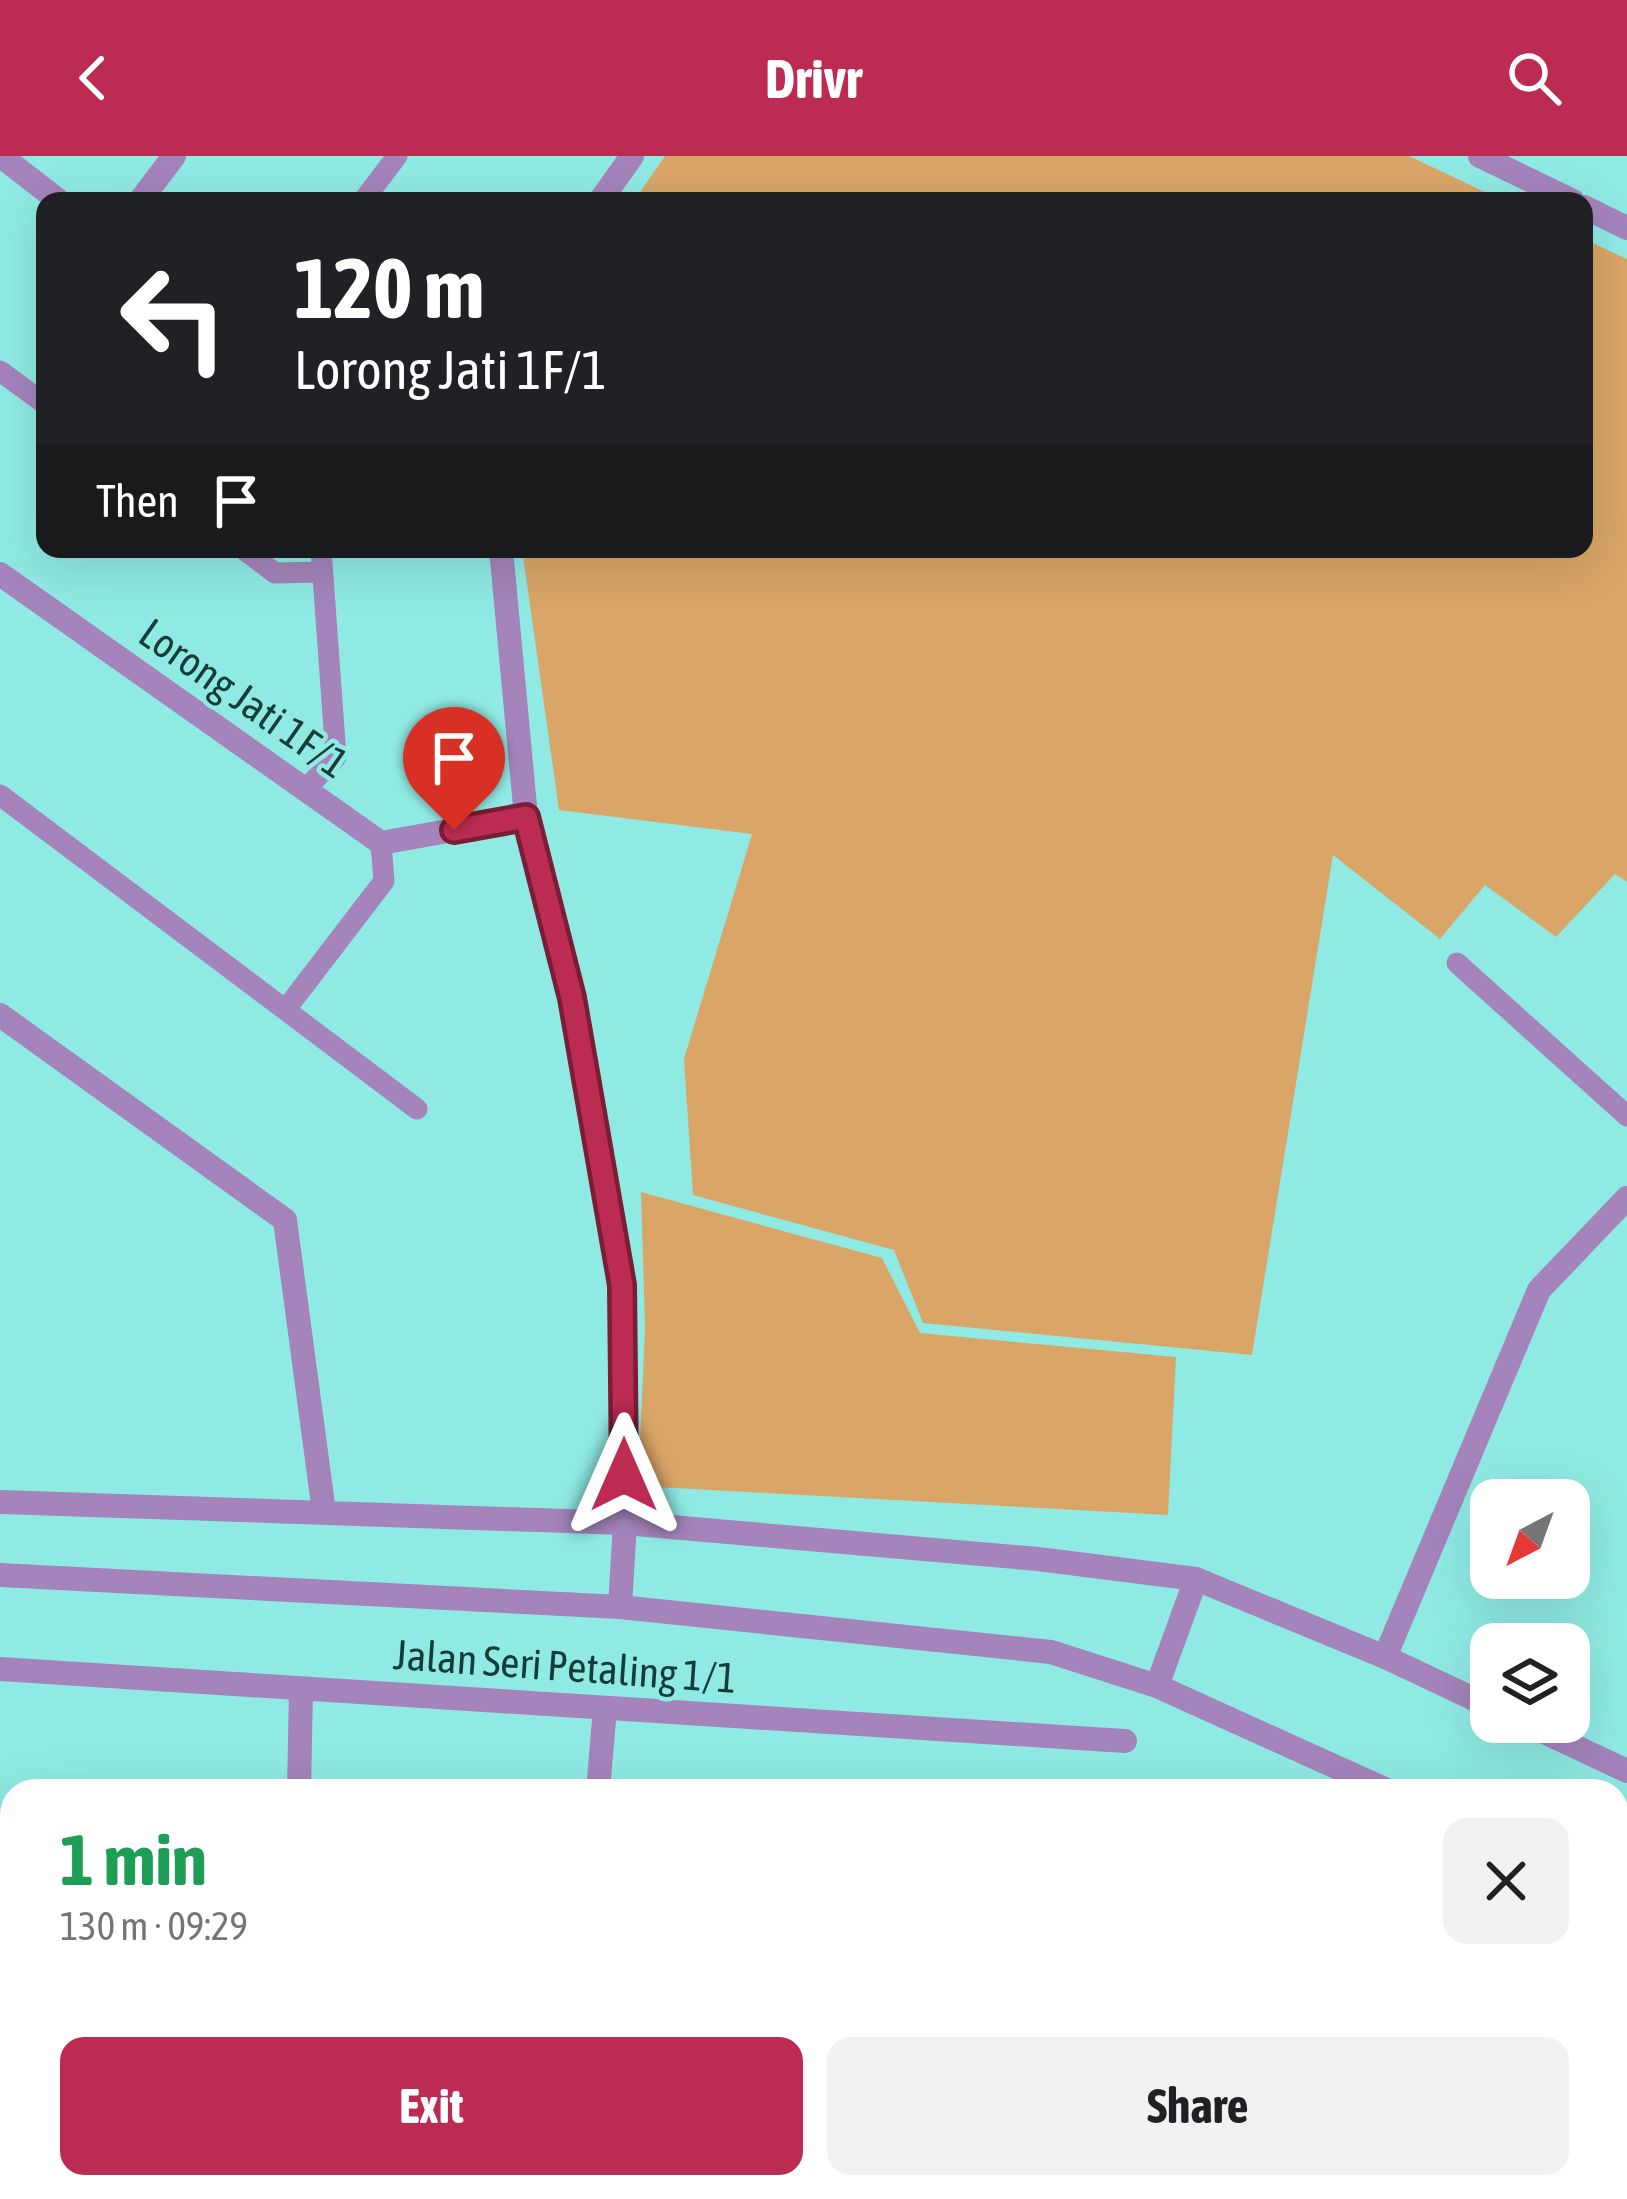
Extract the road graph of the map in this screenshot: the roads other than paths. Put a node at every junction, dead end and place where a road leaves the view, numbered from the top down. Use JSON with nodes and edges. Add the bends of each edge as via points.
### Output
{"nodes":[{"id":1,"x":2,"y":156,"type":"edge"},
{"id":2,"x":174,"y":156,"type":"edge"},
{"id":3,"x":397,"y":156,"type":"edge"},
{"id":4,"x":632,"y":156,"type":"edge"},
{"id":5,"x":1480,"y":156,"type":"edge"},
{"id":6,"x":48,"y":192,"type":"edge"},
{"id":7,"x":147,"y":192,"type":"edge"},
{"id":8,"x":370,"y":192,"type":"edge"},
{"id":9,"x":606,"y":192,"type":"edge"},
{"id":10,"x":1554,"y":192,"type":"edge"},
{"id":11,"x":1593,"y":211,"type":"edge"},
{"id":12,"x":1627,"y":228,"type":"edge"},
{"id":13,"x":0,"y":371,"type":"edge"},
{"id":14,"x":36,"y":397,"type":"edge"},
{"id":15,"x":255,"y":558,"type":"edge"},
{"id":16,"x":502,"y":558,"type":"edge"},
{"id":17,"x":322,"y":561,"type":"edge"},
{"id":18,"x":0,"y":574,"type":"edge"},
{"id":19,"x":305,"y":790,"type":"junction"},
{"id":20,"x":0,"y":796,"type":"edge"},
{"id":21,"x":526,"y":817,"type":"junction"},
{"id":22,"x":381,"y":843,"type":"junction"},
{"id":23,"x":1457,"y":964,"type":"dead end"},
{"id":24,"x":286,"y":1009,"type":"junction"},
{"id":25,"x":0,"y":1015,"type":"edge"},
{"id":26,"x":417,"y":1108,"type":"dead end"},
{"id":27,"x":1627,"y":1116,"type":"edge"},
{"id":28,"x":1627,"y":1198,"type":"edge"},
{"id":29,"x":0,"y":1502,"type":"edge"},
{"id":30,"x":324,"y":1512,"type":"junction"},
{"id":31,"x":625,"y":1523,"type":"junction"},
{"id":32,"x":0,"y":1575,"type":"edge"},
{"id":33,"x":1196,"y":1579,"type":"junction"},
{"id":34,"x":620,"y":1607,"type":"junction"},
{"id":35,"x":1385,"y":1657,"type":"junction"},
{"id":36,"x":0,"y":1669,"type":"edge"},
{"id":37,"x":1157,"y":1687,"type":"junction"},
{"id":38,"x":301,"y":1689,"type":"junction"},
{"id":39,"x":1470,"y":1697,"type":"edge"},
{"id":40,"x":604,"y":1708,"type":"junction"},
{"id":41,"x":1125,"y":1742,"type":"dead end"},
{"id":42,"x":1568,"y":1743,"type":"edge"},
{"id":43,"x":1627,"y":1771,"type":"edge"},
{"id":44,"x":299,"y":1779,"type":"edge"},
{"id":45,"x":599,"y":1779,"type":"edge"},
{"id":46,"x":1362,"y":1779,"type":"edge"}],
"edges":[{"from":1,"to":6,"type":"street"},
{"from":2,"to":7,"type":"street"},
{"from":3,"to":8,"type":"lane"},
{"from":4,"to":9,"type":"street"},
{"from":5,"to":10,"type":"street"},
{"from":11,"to":12,"type":"street"},
{"from":13,"to":14,"type":"lane"},
{"from":15,"to":17,"type":"lane","via":[[275,573]]},
{"from":16,"to":21,"type":"street"},
{"from":17,"to":19,"type":"lane","via":[[336,757]]},
{"from":18,"to":19,"type":"street","name":"Lorong Jati 1F/1"},
{"from":19,"to":22,"type":"street","name":"Lorong Jati 1F/1"},
{"from":20,"to":24,"type":"lane"},
{"from":21,"to":22,"type":"street"},
{"from":21,"to":31,"type":"street","via":[[572,998],[622,1285]]},
{"from":22,"to":24,"type":"lane","via":[[384,881]]},
{"from":23,"to":27,"type":"lane"},
{"from":24,"to":26,"type":"lane"},
{"from":25,"to":30,"type":"street","via":[[285,1220]]},
{"from":28,"to":35,"type":"street","via":[[1539,1290]]},
{"from":29,"to":30,"type":"street"},
{"from":30,"to":31,"type":"street"},
{"from":31,"to":33,"type":"street"},
{"from":31,"to":34,"type":"street"},
{"from":32,"to":34,"type":"street"},
{"from":33,"to":35,"type":"street"},
{"from":33,"to":37,"type":"street"},
{"from":34,"to":37,"type":"street","via":[[1051,1652]]},
{"from":35,"to":39,"type":"street"},
{"from":36,"to":38,"type":"street","name":"Jalan Seri Petaling 1/1"},
{"from":37,"to":46,"type":"street"},
{"from":38,"to":40,"type":"street","name":"Jalan Seri Petaling 1/1"},
{"from":38,"to":44,"type":"street"},
{"from":40,"to":41,"type":"street","name":"Jalan Seri Petaling 1/1"},
{"from":40,"to":45,"type":"street"},
{"from":42,"to":43,"type":"street"}]}
